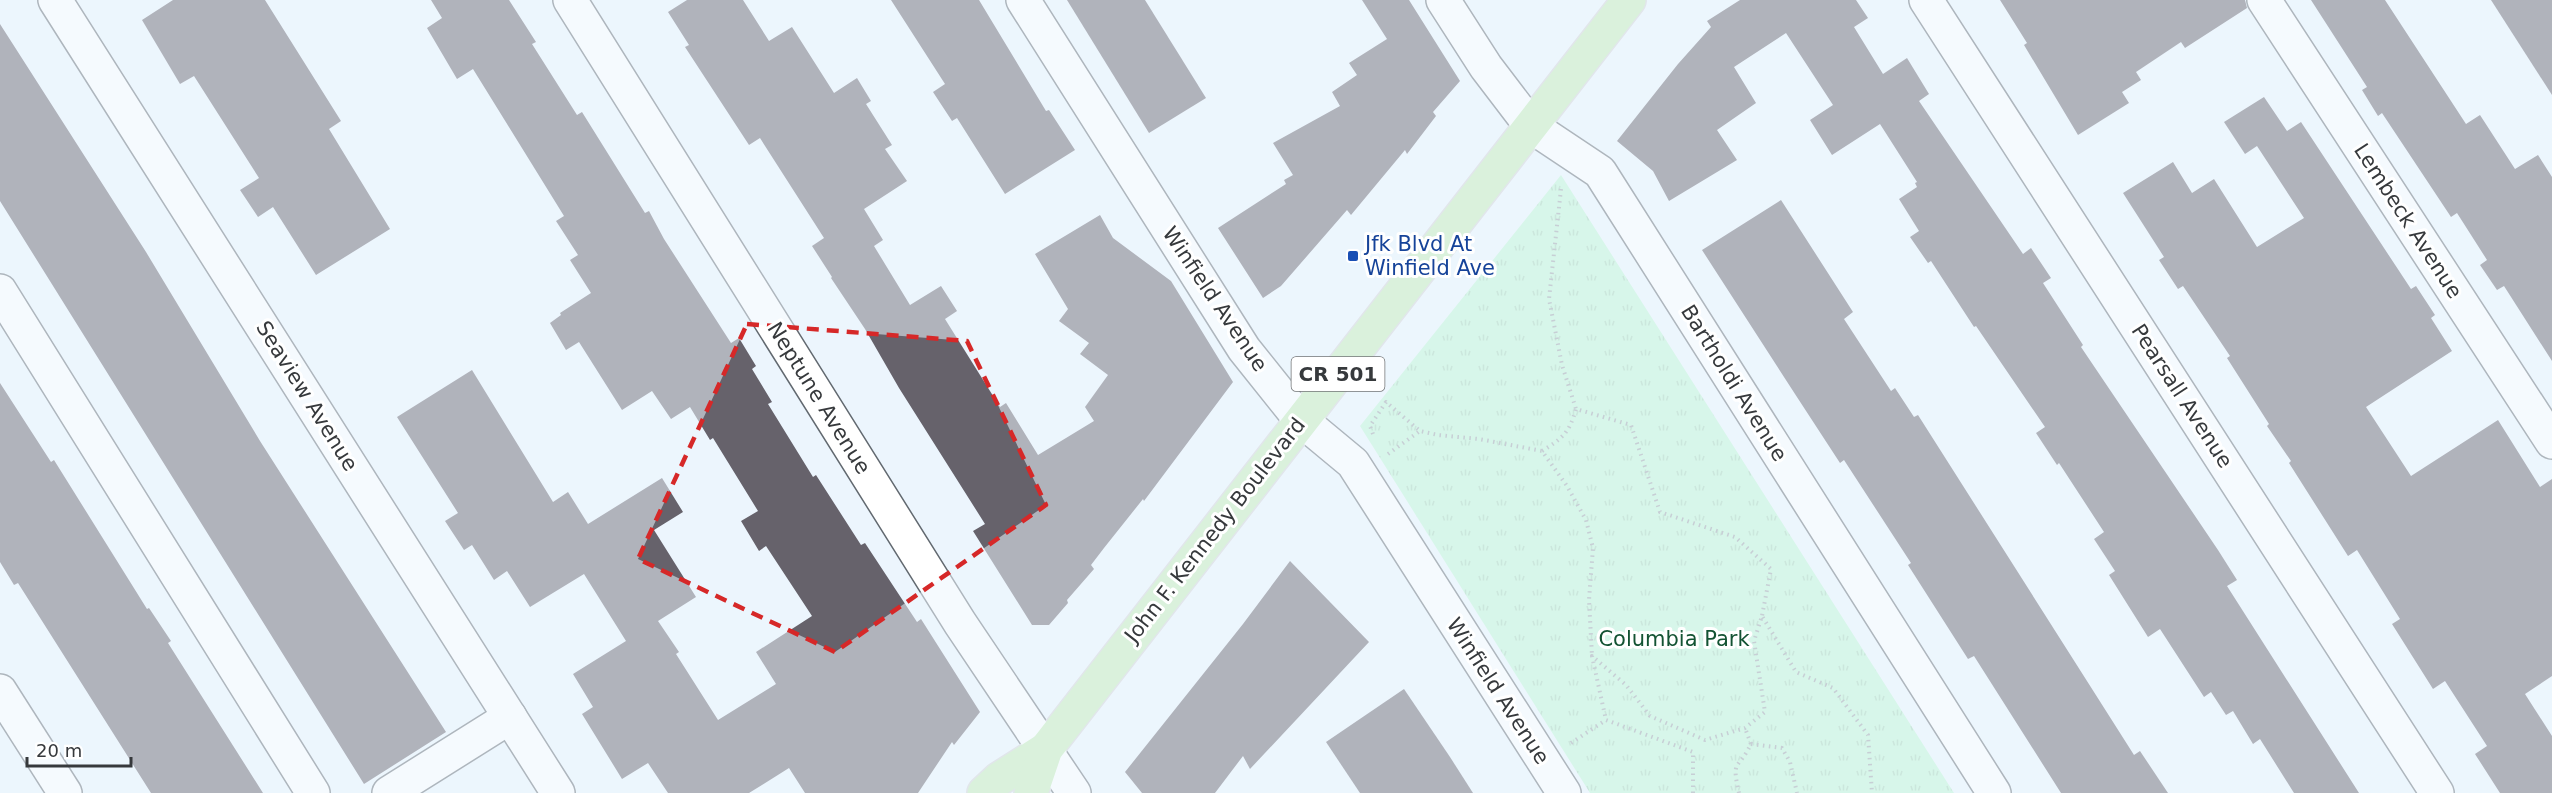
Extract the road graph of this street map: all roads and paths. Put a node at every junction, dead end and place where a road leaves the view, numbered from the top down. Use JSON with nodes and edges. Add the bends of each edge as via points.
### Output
{"nodes":[{"id":1,"x":55,"y":0,"type":"edge"},
{"id":2,"x":570,"y":0,"type":"edge"},
{"id":3,"x":1023,"y":0,"type":"edge"},
{"id":4,"x":1443,"y":0,"type":"edge"},
{"id":5,"x":1629,"y":0,"type":"edge"},
{"id":6,"x":1926,"y":0,"type":"edge"},
{"id":7,"x":2264,"y":0,"type":"edge"},
{"id":8,"x":1531,"y":126,"type":"junction"},
{"id":9,"x":1561,"y":189,"type":"dead end"},
{"id":10,"x":0,"y":291,"type":"edge"},
{"id":11,"x":1576,"y":409,"type":"junction"},
{"id":12,"x":1300,"y":419,"type":"junction"},
{"id":13,"x":1420,"y":431,"type":"junction"},
{"id":14,"x":1375,"y":436,"type":"dead end"},
{"id":15,"x":2552,"y":442,"type":"edge"},
{"id":16,"x":1542,"y":451,"type":"junction"},
{"id":17,"x":1385,"y":456,"type":"dead end"},
{"id":18,"x":1762,"y":616,"type":"junction"},
{"id":19,"x":1592,"y":656,"type":"junction"},
{"id":20,"x":0,"y":691,"type":"edge"},
{"id":21,"x":510,"y":717,"type":"junction"},
{"id":22,"x":1606,"y":720,"type":"junction"},
{"id":23,"x":1745,"y":728,"type":"junction"},
{"id":24,"x":1571,"y":743,"type":"dead end"},
{"id":25,"x":1751,"y":744,"type":"junction"},
{"id":26,"x":1046,"y":749,"type":"junction"},
{"id":27,"x":548,"y":789,"type":"edge"},
{"id":28,"x":65,"y":793,"type":"edge"},
{"id":29,"x":313,"y":793,"type":"edge"},
{"id":30,"x":389,"y":793,"type":"edge"},
{"id":31,"x":984,"y":793,"type":"edge"},
{"id":32,"x":1031,"y":793,"type":"edge"},
{"id":33,"x":1074,"y":793,"type":"edge"},
{"id":34,"x":1564,"y":793,"type":"edge"},
{"id":35,"x":1693,"y":793,"type":"edge"},
{"id":36,"x":1739,"y":793,"type":"edge"},
{"id":37,"x":1797,"y":793,"type":"edge"},
{"id":38,"x":1872,"y":793,"type":"edge"},
{"id":39,"x":1994,"y":793,"type":"edge"},
{"id":40,"x":2437,"y":793,"type":"edge"}],
"edges":[{"from":1,"to":21,"type":"street","name":"Seaview Avenue"},
{"from":2,"to":26,"type":"street","name":"Neptune Avenue","via":[[960,623]]},
{"from":3,"to":12,"type":"street","name":"Winfield Avenue","via":[[1244,349]]},
{"from":4,"to":8,"type":"street","name":"Bartholdi Avenue","via":[[1486,67]]},
{"from":5,"to":8,"type":"main road","name":"John F. Kennedy Boulevard","number":"CR 501"},
{"from":6,"to":40,"type":"street","name":"Pearsall Avenue"},
{"from":7,"to":15,"type":"street","name":"Lembeck Avenue"},
{"from":8,"to":12,"type":"main road","name":"John F. Kennedy Boulevard","number":"CR 501"},
{"from":8,"to":39,"type":"street","name":"Bartholdi Avenue","via":[[1600,172]]},
{"from":9,"to":11,"type":"path","via":[[1550,299],[1562,365]]},
{"from":10,"to":29,"type":"street"},
{"from":11,"to":16,"type":"path","via":[[1565,436]]},
{"from":11,"to":18,"type":"path","via":[[1631,425],[1660,512],[1735,537],[1771,569]]},
{"from":12,"to":26,"type":"main road","name":"John F. Kennedy Boulevard","number":"CR 501"},
{"from":12,"to":34,"type":"street","name":"Winfield Avenue","via":[[1353,463]]},
{"from":13,"to":14,"type":"path","via":[[1386,402],[1370,426]]},
{"from":13,"to":16,"type":"path"},
{"from":13,"to":17,"type":"path"},
{"from":16,"to":19,"type":"path","via":[[1586,520],[1593,548],[1589,600]]},
{"from":18,"to":23,"type":"path","via":[[1754,641],[1766,712]]},
{"from":18,"to":38,"type":"path","via":[[1796,672],[1833,688],[1868,735]]},
{"from":19,"to":22,"type":"path"},
{"from":19,"to":23,"type":"path","via":[[1626,685],[1650,716],[1705,740]]},
{"from":20,"to":28,"type":"street"},
{"from":21,"to":27,"type":"street","name":"Seaview Avenue"},
{"from":21,"to":30,"type":"street"},
{"from":22,"to":24,"type":"path"},
{"from":22,"to":35,"type":"path","via":[[1693,752]]},
{"from":23,"to":25,"type":"path"},
{"from":25,"to":36,"type":"path","via":[[1734,773]]},
{"from":25,"to":37,"type":"path","via":[[1782,748],[1790,762]]},
{"from":26,"to":31,"type":"main road","name":"John F. Kennedy Boulevard","number":"CR 501"},
{"from":26,"to":32,"type":"main road","name":"John F. Kennedy Boulevard","number":"CR 501"},
{"from":26,"to":33,"type":"street","name":"Neptune Avenue"}]}
